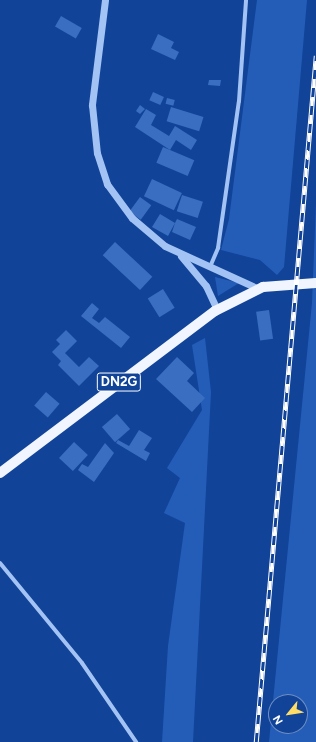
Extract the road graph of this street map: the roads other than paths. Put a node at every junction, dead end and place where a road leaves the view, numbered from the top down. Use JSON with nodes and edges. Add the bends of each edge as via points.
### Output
{"nodes":[{"id":1,"x":105,"y":0,"type":"edge"},
{"id":2,"x":246,"y":0,"type":"edge"},
{"id":3,"x":179,"y":253,"type":"junction"},
{"id":4,"x":210,"y":268,"type":"junction"},
{"id":5,"x":316,"y":283,"type":"edge"},
{"id":6,"x":259,"y":289,"type":"junction"},
{"id":7,"x":217,"y":310,"type":"junction"},
{"id":8,"x":0,"y":473,"type":"edge"},
{"id":9,"x":0,"y":563,"type":"edge"},
{"id":10,"x":136,"y":742,"type":"edge"}],
"edges":[{"from":1,"to":3,"type":"street","via":[[93,90],[97,153],[107,184],[132,218]]},
{"from":2,"to":4,"type":"street","via":[[239,101],[218,248]]},
{"from":3,"to":4,"type":"street"},
{"from":3,"to":7,"type":"street","via":[[206,286]]},
{"from":4,"to":6,"type":"street"},
{"from":5,"to":6,"type":"main road","number":"DN2G"},
{"from":6,"to":7,"type":"main road","number":"DN2G"},
{"from":7,"to":8,"type":"main road","number":"DN2G"},
{"from":9,"to":10,"type":"street","via":[[82,663]]}]}
